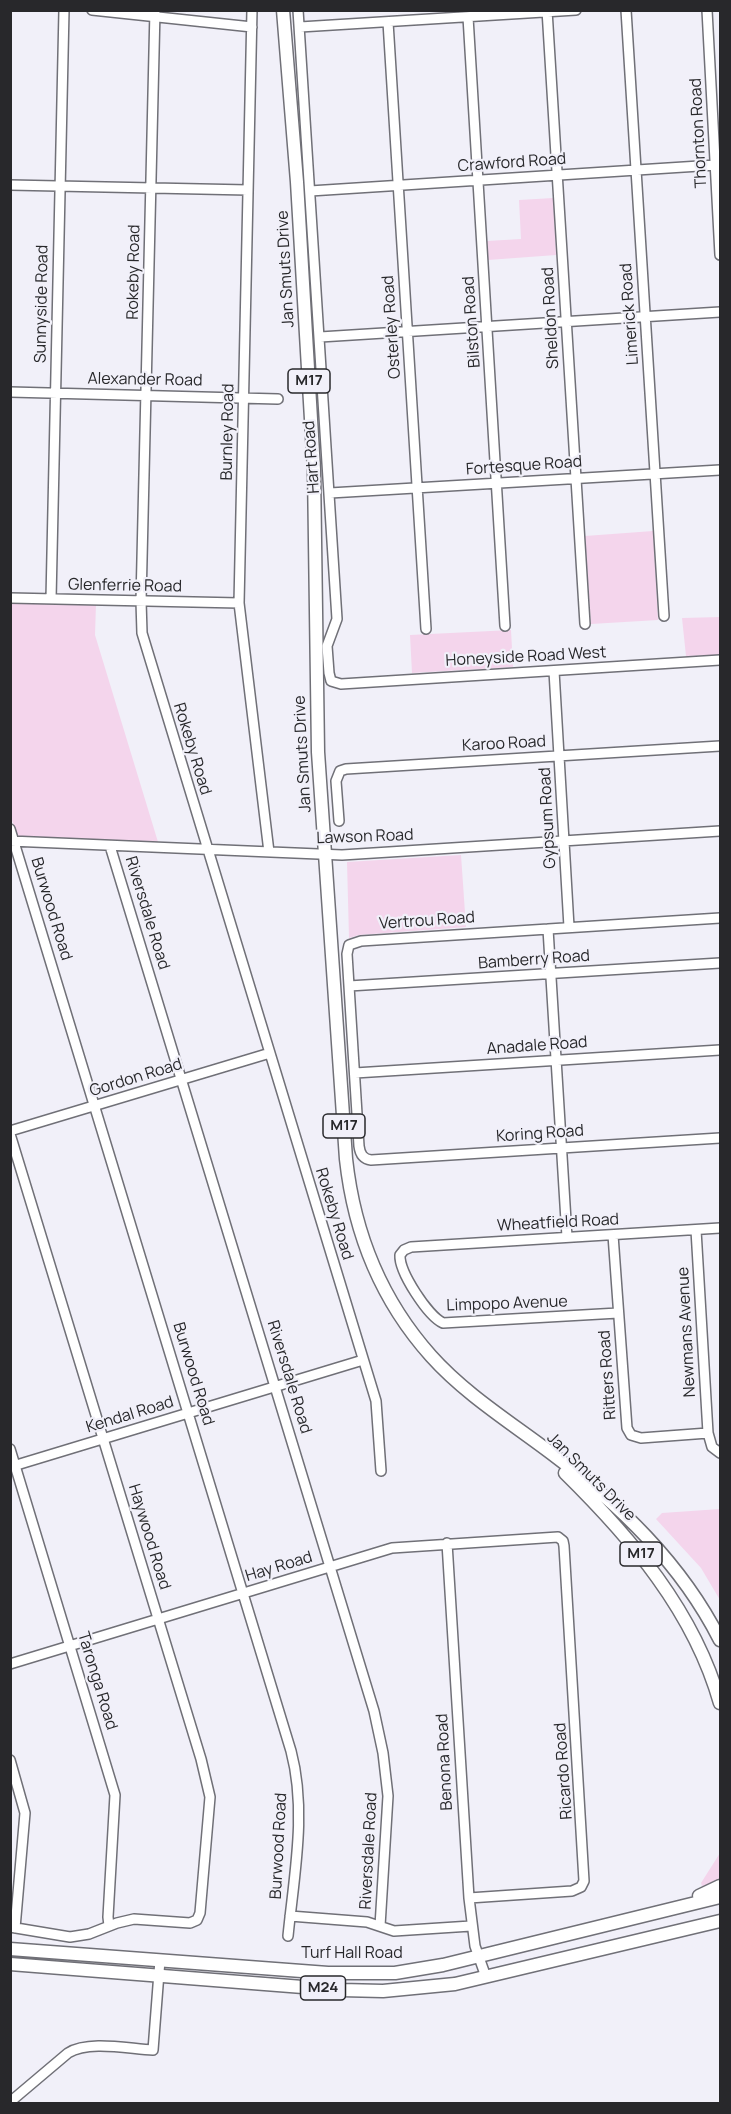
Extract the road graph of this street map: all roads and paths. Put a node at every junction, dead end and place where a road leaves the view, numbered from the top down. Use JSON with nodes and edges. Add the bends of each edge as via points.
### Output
{"nodes":[{"id":1,"x":64,"y":10,"type":"edge"},
{"id":2,"x":92,"y":10,"type":"edge"},
{"id":3,"x":252,"y":10,"type":"edge"},
{"id":4,"x":283,"y":10,"type":"edge"},
{"id":5,"x":298,"y":10,"type":"edge"},
{"id":6,"x":576,"y":10,"type":"edge"},
{"id":7,"x":626,"y":10,"type":"edge"},
{"id":8,"x":707,"y":10,"type":"edge"},
{"id":9,"x":547,"y":12,"type":"edge"},
{"id":10,"x":155,"y":14,"type":"edge"},
{"id":11,"x":468,"y":17,"type":"junction"},
{"id":12,"x":388,"y":22,"type":"junction"},
{"id":13,"x":252,"y":27,"type":"junction"},
{"id":14,"x":300,"y":27,"type":"junction"},
{"id":15,"x":715,"y":165,"type":"junction"},
{"id":16,"x":636,"y":170,"type":"junction"},
{"id":17,"x":557,"y":174,"type":"junction"},
{"id":18,"x":477,"y":180,"type":"junction"},
{"id":19,"x":10,"y":185,"type":"edge"},
{"id":20,"x":398,"y":185,"type":"junction"},
{"id":21,"x":60,"y":186,"type":"junction"},
{"id":22,"x":150,"y":188,"type":"junction"},
{"id":23,"x":248,"y":190,"type":"junction"},
{"id":24,"x":310,"y":191,"type":"junction"},
{"id":25,"x":720,"y":255,"type":"edge"},
{"id":26,"x":720,"y":312,"type":"edge"},
{"id":27,"x":645,"y":317,"type":"junction"},
{"id":28,"x":566,"y":322,"type":"junction"},
{"id":29,"x":487,"y":326,"type":"junction"},
{"id":30,"x":407,"y":332,"type":"junction"},
{"id":31,"x":320,"y":337,"type":"junction"},
{"id":32,"x":10,"y":392,"type":"edge"},
{"id":33,"x":55,"y":393,"type":"junction"},
{"id":34,"x":146,"y":395,"type":"junction"},
{"id":35,"x":243,"y":397,"type":"junction"},
{"id":36,"x":278,"y":399,"type":"dead end"},
{"id":37,"x":720,"y":470,"type":"edge"},
{"id":38,"x":655,"y":473,"type":"junction"},
{"id":39,"x":576,"y":478,"type":"junction"},
{"id":40,"x":497,"y":483,"type":"junction"},
{"id":41,"x":417,"y":488,"type":"junction"},
{"id":42,"x":330,"y":493,"type":"junction"},
{"id":43,"x":10,"y":598,"type":"edge"},
{"id":44,"x":51,"y":599,"type":"junction"},
{"id":45,"x":141,"y":601,"type":"junction"},
{"id":46,"x":239,"y":603,"type":"junction"},
{"id":47,"x":664,"y":616,"type":"dead end"},
{"id":48,"x":585,"y":624,"type":"dead end"},
{"id":49,"x":505,"y":626,"type":"dead end"},
{"id":50,"x":426,"y":629,"type":"dead end"},
{"id":51,"x":720,"y":660,"type":"edge"},
{"id":52,"x":554,"y":671,"type":"junction"},
{"id":53,"x":334,"y":683,"type":"joint"},
{"id":54,"x":720,"y":746,"type":"edge"},
{"id":55,"x":559,"y":756,"type":"junction"},
{"id":56,"x":339,"y":821,"type":"dead end"},
{"id":57,"x":10,"y":829,"type":"edge"},
{"id":58,"x":720,"y":831,"type":"edge"},
{"id":59,"x":564,"y":841,"type":"junction"},
{"id":60,"x":12,"y":842,"type":"edge"},
{"id":61,"x":110,"y":846,"type":"junction"},
{"id":62,"x":208,"y":850,"type":"junction"},
{"id":63,"x":269,"y":852,"type":"junction"},
{"id":64,"x":325,"y":854,"type":"junction"},
{"id":65,"x":720,"y":918,"type":"edge"},
{"id":66,"x":569,"y":927,"type":"junction"},
{"id":67,"x":548,"y":929,"type":"junction"},
{"id":68,"x":720,"y":963,"type":"edge"},
{"id":69,"x":550,"y":974,"type":"junction"},
{"id":70,"x":349,"y":986,"type":"junction"},
{"id":71,"x":720,"y":1050,"type":"edge"},
{"id":72,"x":270,"y":1053,"type":"junction"},
{"id":73,"x":555,"y":1060,"type":"junction"},
{"id":74,"x":355,"y":1073,"type":"junction"},
{"id":75,"x":182,"y":1079,"type":"junction"},
{"id":76,"x":96,"y":1106,"type":"junction"},
{"id":77,"x":10,"y":1133,"type":"edge"},
{"id":78,"x":720,"y":1138,"type":"edge"},
{"id":79,"x":561,"y":1148,"type":"junction"},
{"id":80,"x":362,"y":1157,"type":"joint"},
{"id":81,"x":720,"y":1228,"type":"edge"},
{"id":82,"x":696,"y":1230,"type":"junction"},
{"id":83,"x":613,"y":1235,"type":"junction"},
{"id":84,"x":567,"y":1237,"type":"junction"},
{"id":85,"x":400,"y":1255,"type":"joint"},
{"id":86,"x":618,"y":1313,"type":"junction"},
{"id":87,"x":363,"y":1360,"type":"junction"},
{"id":88,"x":276,"y":1386,"type":"junction"},
{"id":89,"x":189,"y":1412,"type":"junction"},
{"id":90,"x":522,"y":1433,"type":"junction"},
{"id":91,"x":708,"y":1433,"type":"junction"},
{"id":92,"x":104,"y":1439,"type":"junction"},
{"id":93,"x":10,"y":1449,"type":"edge"},
{"id":94,"x":720,"y":1453,"type":"edge"},
{"id":95,"x":13,"y":1466,"type":"edge"},
{"id":96,"x":381,"y":1472,"type":"dead end"},
{"id":97,"x":562,"y":1539,"type":"joint"},
{"id":98,"x":447,"y":1543,"type":"junction"},
{"id":99,"x":332,"y":1567,"type":"junction"},
{"id":100,"x":244,"y":1593,"type":"junction"},
{"id":101,"x":158,"y":1619,"type":"junction"},
{"id":102,"x":720,"y":1640,"type":"edge"},
{"id":103,"x":71,"y":1646,"type":"junction"},
{"id":104,"x":10,"y":1664,"type":"edge"},
{"id":105,"x":720,"y":1703,"type":"edge"},
{"id":106,"x":10,"y":1760,"type":"edge"},
{"id":107,"x":720,"y":1886,"type":"edge"},
{"id":108,"x":720,"y":1897,"type":"edge"},
{"id":109,"x":469,"y":1898,"type":"junction"},
{"id":110,"x":671,"y":1909,"type":"junction"},
{"id":111,"x":290,"y":1916,"type":"junction"},
{"id":112,"x":720,"y":1924,"type":"edge"},
{"id":113,"x":109,"y":1926,"type":"junction"},
{"id":114,"x":380,"y":1926,"type":"junction"},
{"id":115,"x":471,"y":1926,"type":"junction"},
{"id":116,"x":13,"y":1927,"type":"edge"},
{"id":117,"x":288,"y":1936,"type":"dead end"},
{"id":118,"x":10,"y":1948,"type":"edge"},
{"id":119,"x":478,"y":1956,"type":"junction"},
{"id":120,"x":160,"y":1960,"type":"junction"},
{"id":121,"x":14,"y":1965,"type":"edge"},
{"id":122,"x":160,"y":1975,"type":"junction"},
{"id":123,"x":486,"y":1977,"type":"junction"},
{"id":124,"x":10,"y":2102,"type":"edge"}],
"edges":[{"from":1,"to":21,"type":"street","name":"Sunnyside Road"},
{"from":2,"to":10,"type":"street"},
{"from":3,"to":13,"type":"street","name":"Burnley Road"},
{"from":4,"to":64,"type":"main road","name":"Jan Smuts Drive","number":"M17","via":[[314,470],[318,752]]},
{"from":5,"to":14,"type":"street","name":"Hart Road"},
{"from":6,"to":9,"type":"street"},
{"from":7,"to":16,"type":"street","name":"Limerick Road"},
{"from":8,"to":15,"type":"street","name":"Thornton Road"},
{"from":9,"to":11,"type":"street"},
{"from":9,"to":17,"type":"street","name":"Sheldon Road"},
{"from":10,"to":13,"type":"street"},
{"from":10,"to":22,"type":"street","name":"Rokeby Road"},
{"from":11,"to":12,"type":"street"},
{"from":11,"to":18,"type":"street","name":"Bilston Road"},
{"from":12,"to":14,"type":"street"},
{"from":12,"to":20,"type":"street","name":"Osterley Road"},
{"from":13,"to":23,"type":"street","name":"Burnley Road"},
{"from":14,"to":24,"type":"street","name":"Hart Road"},
{"from":15,"to":16,"type":"street","name":"Crawford Road"},
{"from":15,"to":25,"type":"street","name":"Thornton Road"},
{"from":16,"to":17,"type":"street","name":"Crawford Road"},
{"from":16,"to":27,"type":"street","name":"Limerick Road"},
{"from":17,"to":18,"type":"street","name":"Crawford Road"},
{"from":17,"to":28,"type":"street","name":"Sheldon Road"},
{"from":18,"to":20,"type":"street","name":"Crawford Road"},
{"from":18,"to":29,"type":"street","name":"Bilston Road"},
{"from":19,"to":21,"type":"street"},
{"from":20,"to":24,"type":"street","name":"Crawford Road"},
{"from":20,"to":30,"type":"street","name":"Osterley Road"},
{"from":21,"to":22,"type":"street"},
{"from":21,"to":33,"type":"street","name":"Sunnyside Road"},
{"from":22,"to":23,"type":"street"},
{"from":22,"to":34,"type":"street","name":"Rokeby Road"},
{"from":23,"to":35,"type":"street","name":"Burnley Road"},
{"from":24,"to":31,"type":"street","name":"Hart Road"},
{"from":26,"to":27,"type":"street"},
{"from":27,"to":28,"type":"street"},
{"from":27,"to":38,"type":"street","name":"Limerick Road"},
{"from":28,"to":29,"type":"street"},
{"from":28,"to":39,"type":"street","name":"Sheldon Road"},
{"from":29,"to":30,"type":"street"},
{"from":29,"to":40,"type":"street","name":"Bilston Road"},
{"from":30,"to":31,"type":"street"},
{"from":30,"to":41,"type":"street","name":"Osterley Road"},
{"from":31,"to":42,"type":"street","name":"Hart Road"},
{"from":32,"to":33,"type":"street","name":"Alexander Road"},
{"from":33,"to":34,"type":"street","name":"Alexander Road"},
{"from":33,"to":44,"type":"street","name":"Sunnyside Road"},
{"from":34,"to":35,"type":"street","name":"Alexander Road"},
{"from":34,"to":45,"type":"street","name":"Rokeby Road"},
{"from":35,"to":36,"type":"street","name":"Alexander Road"},
{"from":35,"to":46,"type":"street","name":"Burnley Road"},
{"from":37,"to":38,"type":"street","name":"Fortesque Road"},
{"from":38,"to":39,"type":"street","name":"Fortesque Road"},
{"from":38,"to":47,"type":"street","name":"Limerick Road"},
{"from":39,"to":40,"type":"street","name":"Fortesque Road"},
{"from":39,"to":48,"type":"street","name":"Sheldon Road"},
{"from":40,"to":41,"type":"street","name":"Fortesque Road"},
{"from":40,"to":49,"type":"street","name":"Bilston Road"},
{"from":41,"to":42,"type":"street","name":"Fortesque Road"},
{"from":41,"to":50,"type":"street","name":"Osterley Road"},
{"from":42,"to":53,"type":"street","name":"Hart Road","via":[[337,619],[327,646]]},
{"from":43,"to":44,"type":"street","name":"Glenferrie Road"},
{"from":44,"to":45,"type":"street","name":"Glenferrie Road"},
{"from":45,"to":46,"type":"street","name":"Glenferrie Road"},
{"from":45,"to":62,"type":"street","name":"Rokeby Road","via":[[142,633]]},
{"from":46,"to":63,"type":"street","name":"Burnley Road"},
{"from":51,"to":52,"type":"street","name":"Honeyside Road West"},
{"from":52,"to":53,"type":"street","name":"Honeyside Road West"},
{"from":52,"to":55,"type":"street","name":"Gypsum Road"},
{"from":54,"to":55,"type":"street","name":"Karoo Road"},
{"from":55,"to":56,"type":"street","name":"Karoo Road","via":[[346,769],[340,771],[336,781]]},
{"from":55,"to":59,"type":"street","name":"Gypsum Road"},
{"from":57,"to":60,"type":"street","name":"Burwood Road"},
{"from":58,"to":59,"type":"street","name":"Lawson Road"},
{"from":59,"to":64,"type":"street","name":"Lawson Road"},
{"from":59,"to":66,"type":"street","name":"Gypsum Road"},
{"from":60,"to":61,"type":"street","name":"Lawson Road"},
{"from":60,"to":76,"type":"street","name":"Burwood Road"},
{"from":61,"to":62,"type":"street","name":"Lawson Road"},
{"from":61,"to":75,"type":"street","name":"Riversdale Road"},
{"from":62,"to":63,"type":"street","name":"Lawson Road"},
{"from":62,"to":72,"type":"street","name":"Rokeby Road"},
{"from":63,"to":64,"type":"street","name":"Lawson Road"},
{"from":64,"to":90,"type":"main road","name":"Jan Smuts Drive","number":"M17","via":[[346,1159],[360,1232],[383,1287],[414,1335],[452,1377]]},
{"from":65,"to":66,"type":"street","name":"Vertrou Road"},
{"from":66,"to":67,"type":"street","name":"Vertrou Road"},
{"from":67,"to":69,"type":"street"},
{"from":67,"to":70,"type":"street","name":"Vertrou Road","via":[[356,941],[347,949]]},
{"from":68,"to":69,"type":"street","name":"Bamberry Road"},
{"from":69,"to":70,"type":"street","name":"Bamberry Road"},
{"from":69,"to":73,"type":"street"},
{"from":70,"to":74,"type":"street","name":"Vertrou Road"},
{"from":71,"to":73,"type":"street","name":"Anadale Road"},
{"from":72,"to":75,"type":"street","name":"Gordon Road"},
{"from":72,"to":87,"type":"street","name":"Rokeby Road"},
{"from":73,"to":74,"type":"street","name":"Anadale Road"},
{"from":73,"to":79,"type":"street"},
{"from":74,"to":80,"type":"street","name":"Vertrou Road"},
{"from":75,"to":76,"type":"street","name":"Gordon Road"},
{"from":75,"to":88,"type":"street","name":"Riversdale Road"},
{"from":76,"to":77,"type":"street","name":"Gordon Road"},
{"from":76,"to":89,"type":"street","name":"Burwood Road"},
{"from":77,"to":92,"type":"street","name":"Haywood Road"},
{"from":78,"to":79,"type":"street","name":"Koring Road"},
{"from":79,"to":80,"type":"street","name":"Koring Road","via":[[371,1160]]},
{"from":79,"to":84,"type":"street"},
{"from":81,"to":82,"type":"street","name":"Wheatfield Road"},
{"from":82,"to":83,"type":"street","name":"Wheatfield Road"},
{"from":82,"to":91,"type":"street","name":"Newmans Avenue"},
{"from":83,"to":84,"type":"street","name":"Wheatfield Road"},
{"from":83,"to":86,"type":"street","name":"Ritters Road"},
{"from":84,"to":85,"type":"street","name":"Wheatfield Road","via":[[411,1247]]},
{"from":85,"to":86,"type":"street","name":"Limpopo Avenue","via":[[403,1269],[421,1300],[433,1317],[443,1323]]},
{"from":86,"to":91,"type":"street","name":"Ritters Road","via":[[624,1415],[629,1433],[641,1438]]},
{"from":87,"to":88,"type":"street","name":"Kendal Road"},
{"from":87,"to":96,"type":"street","name":"Rokeby Road","via":[[377,1408]]},
{"from":88,"to":89,"type":"street","name":"Kendal Road"},
{"from":88,"to":99,"type":"street","name":"Riversdale Road"},
{"from":89,"to":92,"type":"street","name":"Kendal Road"},
{"from":89,"to":100,"type":"street","name":"Burwood Road"},
{"from":90,"to":102,"type":"main road","name":"Jan Smuts Drive","number":"M17","via":[[587,1482],[651,1540],[692,1592]]},
{"from":90,"to":105,"type":"main road","name":"Jan Smuts Drive","number":"M17","via":[[584,1491],[642,1556],[695,1639]]},
{"from":91,"to":94,"type":"street","via":[[712,1447]]},
{"from":92,"to":95,"type":"street","name":"Kendal Road"},
{"from":92,"to":101,"type":"street","name":"Haywood Road"},
{"from":93,"to":95,"type":"street","name":"Taronga Road"},
{"from":95,"to":103,"type":"street","name":"Taronga Road"},
{"from":97,"to":98,"type":"street","name":"Hay Road"},
{"from":97,"to":109,"type":"street","name":"Ricardo Road","via":[[584,1881],[572,1891]]},
{"from":98,"to":99,"type":"street","name":"Hay Road","via":[[392,1548]]},
{"from":98,"to":109,"type":"street","name":"Benona Road"},
{"from":99,"to":100,"type":"street","name":"Hay Road"},
{"from":99,"to":114,"type":"street","name":"Riversdale Road","via":[[374,1711],[385,1764],[388,1818]]},
{"from":100,"to":101,"type":"street","name":"Hay Road"},
{"from":100,"to":111,"type":"street","name":"Burwood Road","via":[[297,1776],[299,1811]]},
{"from":101,"to":103,"type":"street","name":"Hay Road"},
{"from":101,"to":113,"type":"street","name":"Haywood Road","via":[[210,1797],[200,1916],[191,1923],[134,1919]]},
{"from":103,"to":104,"type":"street","name":"Hay Road"},
{"from":103,"to":113,"type":"street","name":"Taronga Road","via":[[116,1798]]},
{"from":106,"to":116,"type":"street","via":[[25,1813]]},
{"from":107,"to":110,"type":"main road"},
{"from":108,"to":110,"type":"main road","name":"Turf Hall Road","number":"M24"},
{"from":109,"to":115,"type":"street","name":"Benona Road"},
{"from":110,"to":119,"type":"main road","name":"Turf Hall Road","number":"M24"},
{"from":111,"to":114,"type":"street"},
{"from":111,"to":117,"type":"street","name":"Burwood Road"},
{"from":112,"to":123,"type":"main road","name":"Turf Hall Road","number":"M24"},
{"from":113,"to":116,"type":"street","via":[[70,1937]]},
{"from":114,"to":115,"type":"street","via":[[398,1931]]},
{"from":115,"to":119,"type":"street","name":"Benona Road"},
{"from":118,"to":120,"type":"main road","name":"Turf Hall Road","number":"M24"},
{"from":119,"to":120,"type":"main road","name":"Turf Hall Road","number":"M24","via":[[420,1970],[376,1973]]},
{"from":119,"to":123,"type":"street","name":"Benona Road"},
{"from":120,"to":122,"type":"street"},
{"from":121,"to":122,"type":"main road","name":"Turf Hall Road","number":"M24"},
{"from":122,"to":123,"type":"main road","name":"Turf Hall Road","number":"M24","via":[[365,1991],[431,1987]]},
{"from":122,"to":124,"type":"street","via":[[153,2050],[79,2048]]}]}
